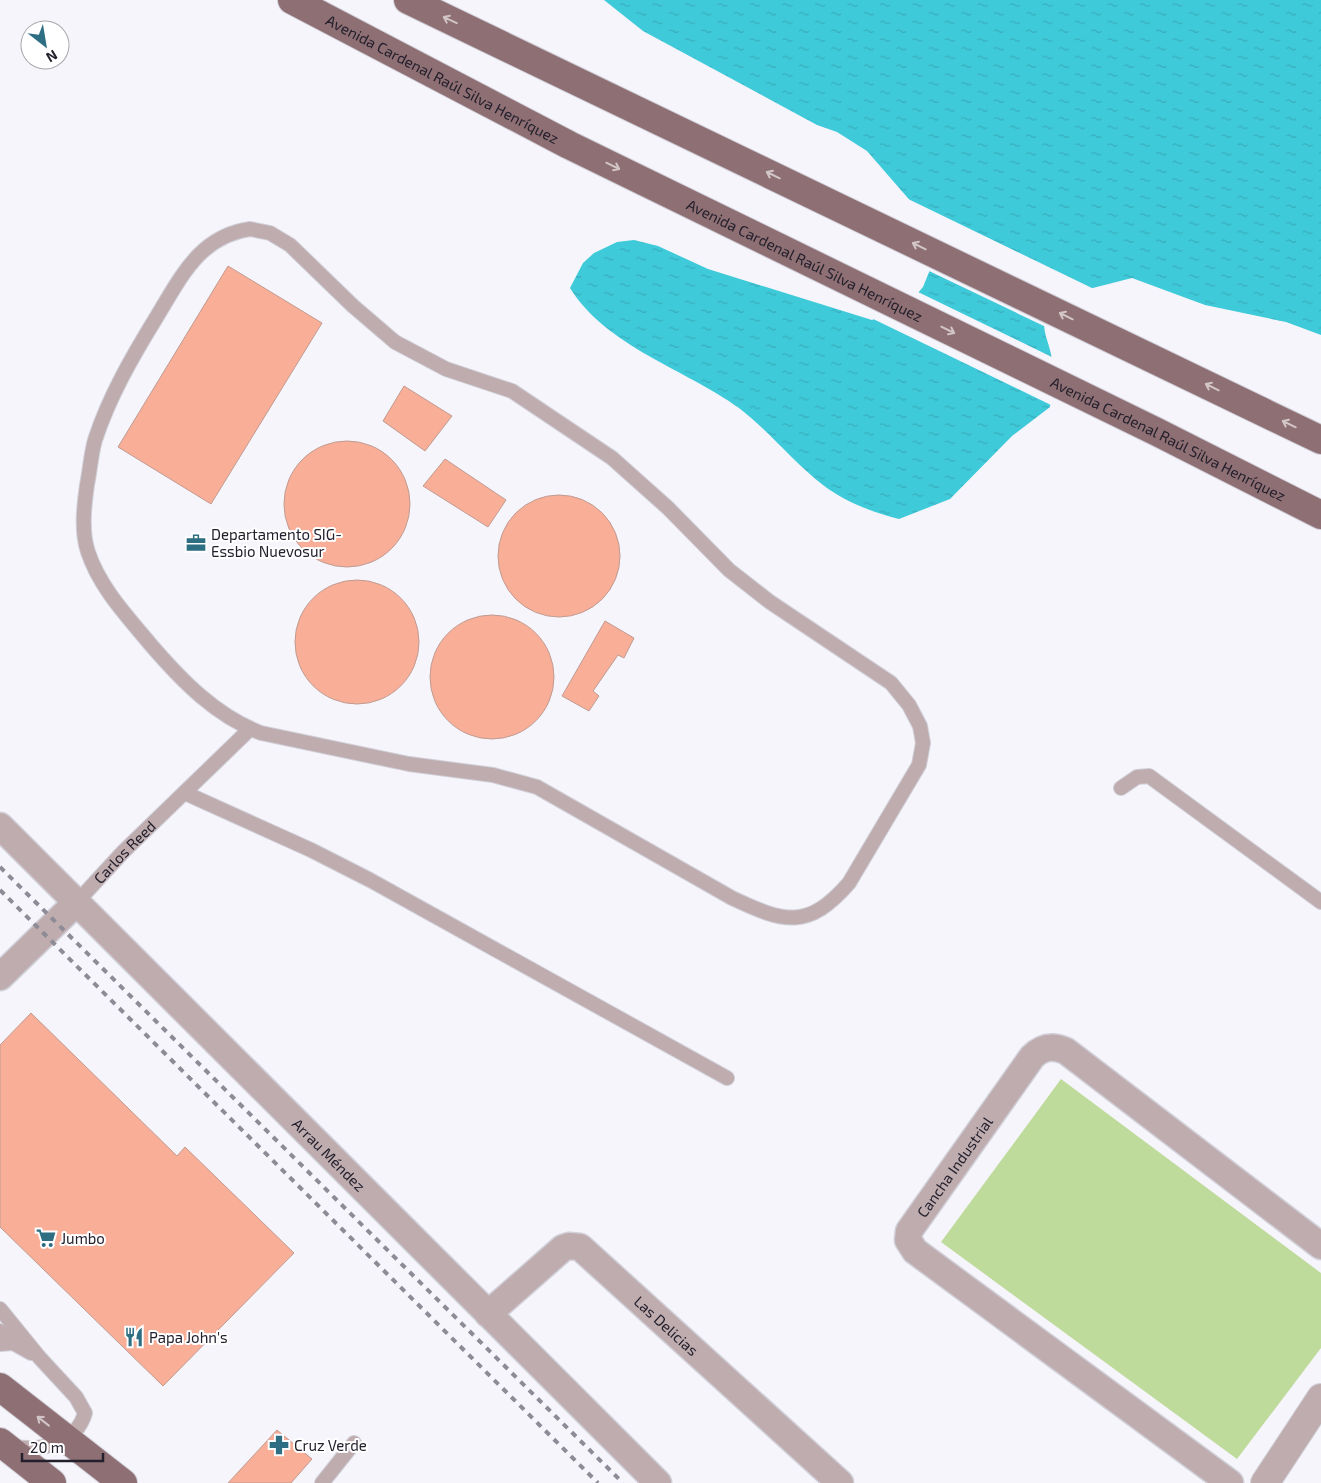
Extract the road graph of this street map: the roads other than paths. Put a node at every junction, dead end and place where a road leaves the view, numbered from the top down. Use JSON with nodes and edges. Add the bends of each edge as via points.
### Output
{"nodes":[{"id":1,"x":292,"y":0,"type":"edge"},
{"id":2,"x":408,"y":0,"type":"edge"},
{"id":3,"x":1321,"y":440,"type":"edge"},
{"id":4,"x":1321,"y":515,"type":"edge"},
{"id":5,"x":250,"y":729,"type":"junction"},
{"id":6,"x":1121,"y":788,"type":"dead end"},
{"id":7,"x":185,"y":793,"type":"junction"},
{"id":8,"x":0,"y":826,"type":"edge"},
{"id":9,"x":77,"y":902,"type":"junction"},
{"id":10,"x":1321,"y":902,"type":"edge"},
{"id":11,"x":0,"y":977,"type":"edge"},
{"id":12,"x":728,"y":1078,"type":"dead end"},
{"id":13,"x":1321,"y":1246,"type":"edge"},
{"id":14,"x":0,"y":1309,"type":"edge"},
{"id":15,"x":488,"y":1314,"type":"junction"},
{"id":16,"x":0,"y":1331,"type":"edge"},
{"id":17,"x":7,"y":1343,"type":"edge"},
{"id":18,"x":39,"y":1357,"type":"junction"},
{"id":19,"x":0,"y":1387,"type":"edge"},
{"id":20,"x":1321,"y":1398,"type":"edge"},
{"id":21,"x":67,"y":1439,"type":"junction"},
{"id":22,"x":1,"y":1443,"type":"edge"},
{"id":23,"x":354,"y":1443,"type":"dead end"},
{"id":24,"x":45,"y":1481,"type":"edge"},
{"id":25,"x":123,"y":1483,"type":"edge"},
{"id":26,"x":322,"y":1483,"type":"edge"},
{"id":27,"x":658,"y":1483,"type":"edge"},
{"id":28,"x":840,"y":1483,"type":"edge"},
{"id":29,"x":1230,"y":1483,"type":"edge"},
{"id":30,"x":1265,"y":1483,"type":"edge"}],
"edges":[{"from":1,"to":4,"type":"main road","name":"Avenida Cardenal Raúl Silva Henríquez","one_way":true,"via":[[569,145]]},
{"from":3,"to":2,"type":"main road","one_way":true},
{"from":5,"to":5,"type":"lane","via":[[212,706],[167,663],[115,602],[98,576],[87,550],[84,531],[84,502],[95,441],[130,360],[185,270],[212,242],[233,231],[250,229],[270,233],[290,245],[395,342],[446,369],[512,391],[612,458],[668,508],[729,570],[770,602],[890,683],[909,705],[920,726],[924,743],[919,765],[849,882],[818,912],[800,918],[777,917],[732,898],[537,787],[493,775],[409,764],[261,734]]},
{"from":5,"to":7,"type":"lane","name":"Carlos Reed"},
{"from":6,"to":10,"type":"lane","via":[[1137,777],[1149,776]]},
{"from":7,"to":9,"type":"lane","name":"Carlos Reed","via":[[123,852]]},
{"from":7,"to":12,"type":"lane","via":[[370,880]]},
{"from":8,"to":9,"type":"street","name":"Arrau Méndez"},
{"from":9,"to":11,"type":"street","name":"Carlos Reed"},
{"from":9,"to":15,"type":"street","name":"Arrau Méndez"},
{"from":13,"to":29,"type":"street","name":"Cancha Industrial","via":[[1058,1048],[1043,1049],[1032,1058],[909,1231],[908,1240],[915,1251]]},
{"from":14,"to":18,"type":"lane"},
{"from":15,"to":27,"type":"street","name":"Arrau Méndez"},
{"from":15,"to":28,"type":"street","name":"Las Delicias","via":[[563,1248],[580,1247]]},
{"from":16,"to":17,"type":"lane"},
{"from":17,"to":18,"type":"lane"},
{"from":18,"to":21,"type":"lane","via":[[76,1397],[85,1413],[82,1422]]},
{"from":21,"to":19,"type":"main road","one_way":true},
{"from":20,"to":30,"type":"street"},
{"from":21,"to":22,"type":"lane","via":[[38,1448]]},
{"from":21,"to":25,"type":"main road"},
{"from":22,"to":24,"type":"main road"},
{"from":23,"to":26,"type":"lane"}]}
